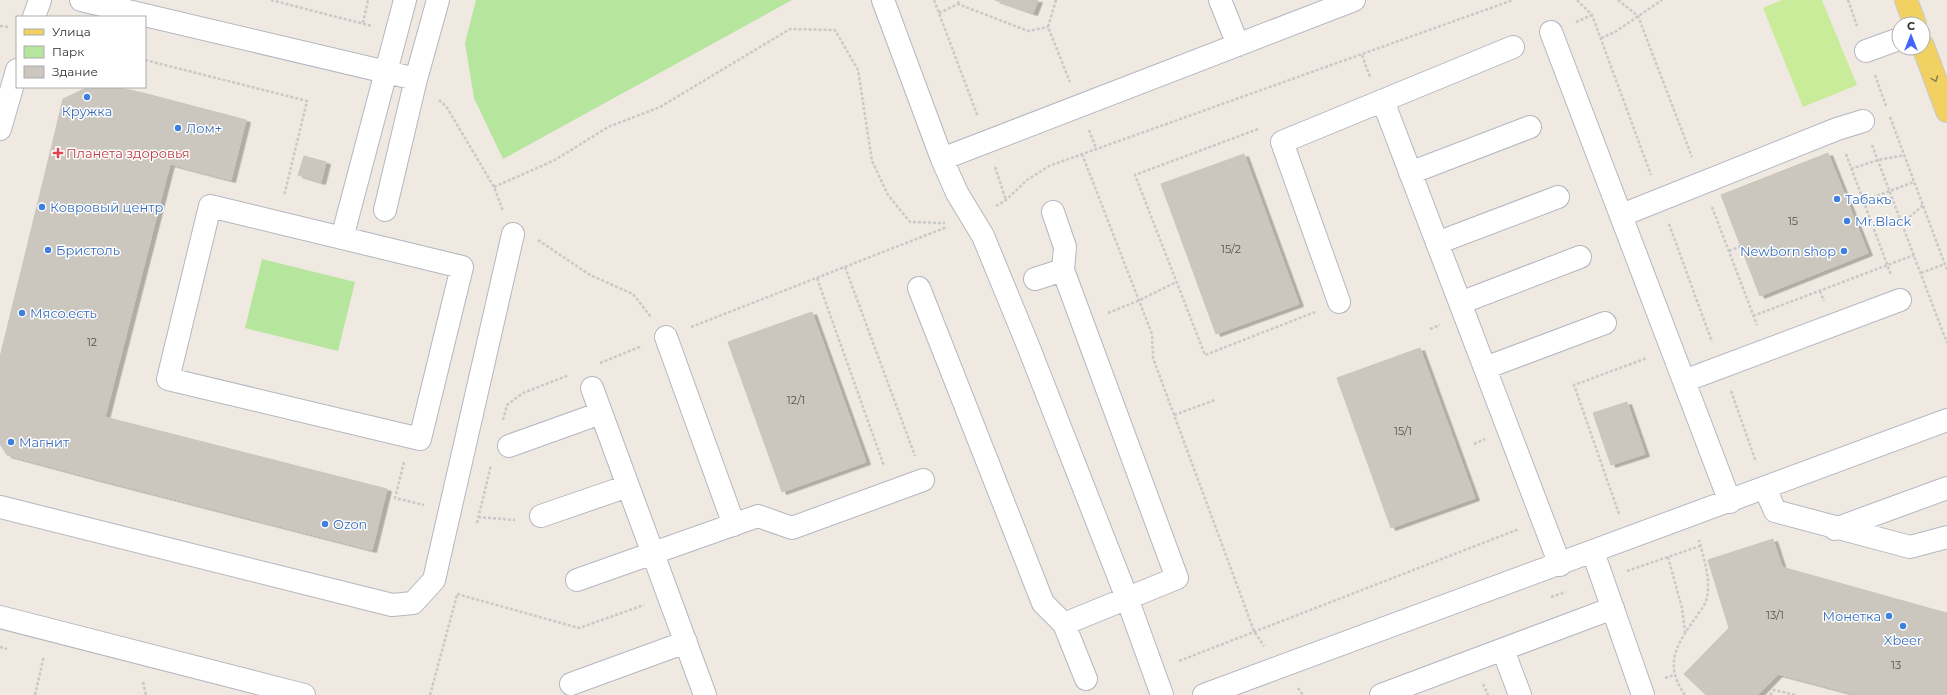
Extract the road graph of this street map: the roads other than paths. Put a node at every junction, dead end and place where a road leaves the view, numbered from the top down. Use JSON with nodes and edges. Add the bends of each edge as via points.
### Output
{"nodes":[{"id":1,"x":40,"y":0,"type":"edge"},
{"id":2,"x":80,"y":0,"type":"edge"},
{"id":3,"x":405,"y":0,"type":"edge"},
{"id":4,"x":438,"y":0,"type":"edge"},
{"id":5,"x":883,"y":0,"type":"edge"},
{"id":6,"x":1220,"y":0,"type":"edge"},
{"id":7,"x":1354,"y":0,"type":"edge"},
{"id":8,"x":1906,"y":0,"type":"edge"},
{"id":9,"x":34,"y":16,"type":"edge"},
{"id":10,"x":1912,"y":16,"type":"edge"},
{"id":11,"x":1551,"y":32,"type":"dead end"},
{"id":12,"x":1891,"y":42,"type":"edge"},
{"id":13,"x":1238,"y":45,"type":"junction"},
{"id":14,"x":1513,"y":47,"type":"dead end"},
{"id":15,"x":1866,"y":51,"type":"road end"},
{"id":16,"x":1927,"y":56,"type":"edge"},
{"id":17,"x":386,"y":72,"type":"junction"},
{"id":18,"x":16,"y":73,"type":"edge"},
{"id":19,"x":416,"y":79,"type":"junction"},
{"id":20,"x":1383,"y":101,"type":"junction"},
{"id":21,"x":1947,"y":111,"type":"edge"},
{"id":22,"x":1,"y":117,"type":"edge"},
{"id":23,"x":1863,"y":121,"type":"road end"},
{"id":24,"x":1530,"y":128,"type":"dead end"},
{"id":25,"x":942,"y":159,"type":"junction"},
{"id":26,"x":1410,"y":173,"type":"junction"},
{"id":27,"x":1558,"y":197,"type":"dead end"},
{"id":28,"x":385,"y":210,"type":"dead end"},
{"id":29,"x":1053,"y":212,"type":"dead end"},
{"id":30,"x":1622,"y":215,"type":"junction"},
{"id":31,"x":513,"y":234,"type":"road end"},
{"id":32,"x":342,"y":238,"type":"junction"},
{"id":33,"x":1437,"y":243,"type":"junction"},
{"id":34,"x":1580,"y":257,"type":"dead end"},
{"id":35,"x":1063,"y":270,"type":"junction"},
{"id":36,"x":1035,"y":279,"type":"dead end"},
{"id":37,"x":919,"y":288,"type":"dead end"},
{"id":38,"x":1900,"y":300,"type":"road end"},
{"id":39,"x":1339,"y":302,"type":"road end"},
{"id":40,"x":1460,"y":303,"type":"junction"},
{"id":41,"x":1605,"y":323,"type":"dead end"},
{"id":42,"x":666,"y":337,"type":"road end"},
{"id":43,"x":1485,"y":368,"type":"junction"},
{"id":44,"x":1684,"y":381,"type":"junction"},
{"id":45,"x":592,"y":388,"type":"dead end"},
{"id":46,"x":601,"y":414,"type":"junction"},
{"id":47,"x":1947,"y":420,"type":"edge"},
{"id":48,"x":505,"y":437,"type":"road end"},
{"id":49,"x":923,"y":480,"type":"road end"},
{"id":50,"x":628,"y":486,"type":"junction"},
{"id":51,"x":1765,"y":488,"type":"junction"},
{"id":52,"x":1947,"y":488,"type":"edge"},
{"id":53,"x":1730,"y":502,"type":"junction"},
{"id":54,"x":0,"y":508,"type":"edge"},
{"id":55,"x":541,"y":516,"type":"dead end"},
{"id":56,"x":734,"y":524,"type":"junction"},
{"id":57,"x":1835,"y":528,"type":"junction"},
{"id":58,"x":1947,"y":537,"type":"edge"},
{"id":59,"x":1593,"y":552,"type":"junction"},
{"id":60,"x":653,"y":553,"type":"junction"},
{"id":61,"x":1560,"y":565,"type":"junction"},
{"id":62,"x":576,"y":580,"type":"dead end"},
{"id":63,"x":1127,"y":598,"type":"junction"},
{"id":64,"x":1613,"y":608,"type":"junction"},
{"id":65,"x":0,"y":617,"type":"edge"},
{"id":66,"x":1064,"y":624,"type":"junction"},
{"id":67,"x":686,"y":642,"type":"junction"},
{"id":68,"x":1503,"y":650,"type":"junction"},
{"id":69,"x":1086,"y":679,"type":"dead end"},
{"id":70,"x":571,"y":684,"type":"dead end"},
{"id":71,"x":304,"y":695,"type":"edge"},
{"id":72,"x":705,"y":695,"type":"edge"},
{"id":73,"x":1162,"y":695,"type":"edge"},
{"id":74,"x":1204,"y":695,"type":"edge"},
{"id":75,"x":1381,"y":695,"type":"edge"},
{"id":76,"x":1520,"y":695,"type":"edge"},
{"id":77,"x":1644,"y":695,"type":"edge"}],
"edges":[{"from":1,"to":9,"type":"lane"},
{"from":2,"to":17,"type":"lane"},
{"from":3,"to":17,"type":"lane"},
{"from":4,"to":19,"type":"lane"},
{"from":5,"to":25,"type":"lane"},
{"from":6,"to":13,"type":"lane"},
{"from":7,"to":13,"type":"lane"},
{"from":8,"to":10,"type":"main road"},
{"from":11,"to":30,"type":"lane"},
{"from":12,"to":15,"type":"lane"},
{"from":13,"to":25,"type":"lane"},
{"from":14,"to":20,"type":"lane"},
{"from":16,"to":21,"type":"main road","one_way":true},
{"from":17,"to":19,"type":"lane"},
{"from":17,"to":32,"type":"lane"},
{"from":18,"to":22,"type":"lane"},
{"from":19,"to":28,"type":"lane"},
{"from":20,"to":26,"type":"lane"},
{"from":20,"to":39,"type":"lane","via":[[1282,142]]},
{"from":23,"to":30,"type":"lane"},
{"from":24,"to":26,"type":"lane"},
{"from":25,"to":63,"type":"lane","via":[[957,193],[983,236]]},
{"from":26,"to":33,"type":"lane"},
{"from":27,"to":33,"type":"lane"},
{"from":29,"to":35,"type":"lane","via":[[1065,247]]},
{"from":30,"to":44,"type":"lane"},
{"from":31,"to":54,"type":"lane","via":[[434,580],[413,603],[392,605]]},
{"from":32,"to":32,"type":"lane","via":[[210,206],[168,379],[420,439],[462,267]]},
{"from":33,"to":40,"type":"lane"},
{"from":34,"to":40,"type":"lane"},
{"from":35,"to":36,"type":"lane"},
{"from":35,"to":63,"type":"lane","via":[[1177,578]]},
{"from":37,"to":66,"type":"lane","via":[[1043,603]]},
{"from":38,"to":44,"type":"lane"},
{"from":40,"to":43,"type":"lane"},
{"from":41,"to":43,"type":"lane"},
{"from":42,"to":56,"type":"lane"},
{"from":43,"to":61,"type":"lane"},
{"from":44,"to":53,"type":"lane"},
{"from":45,"to":46,"type":"lane"},
{"from":46,"to":48,"type":"lane"},
{"from":46,"to":50,"type":"lane"},
{"from":47,"to":51,"type":"lane"},
{"from":49,"to":56,"type":"lane","via":[[792,528],[758,516]]},
{"from":50,"to":55,"type":"lane"},
{"from":50,"to":60,"type":"lane"},
{"from":51,"to":53,"type":"lane"},
{"from":51,"to":57,"type":"lane","via":[[1775,511]]},
{"from":52,"to":57,"type":"lane"},
{"from":53,"to":59,"type":"lane"},
{"from":56,"to":60,"type":"lane"},
{"from":57,"to":58,"type":"lane","via":[[1910,547]]},
{"from":59,"to":61,"type":"lane"},
{"from":59,"to":64,"type":"lane"},
{"from":60,"to":62,"type":"lane"},
{"from":60,"to":67,"type":"lane"},
{"from":61,"to":74,"type":"lane"},
{"from":63,"to":66,"type":"lane"},
{"from":63,"to":73,"type":"lane"},
{"from":64,"to":68,"type":"lane"},
{"from":64,"to":77,"type":"lane"},
{"from":65,"to":71,"type":"lane"},
{"from":66,"to":69,"type":"lane"},
{"from":67,"to":70,"type":"lane"},
{"from":67,"to":72,"type":"lane"},
{"from":68,"to":75,"type":"lane"},
{"from":68,"to":76,"type":"lane"}]}
